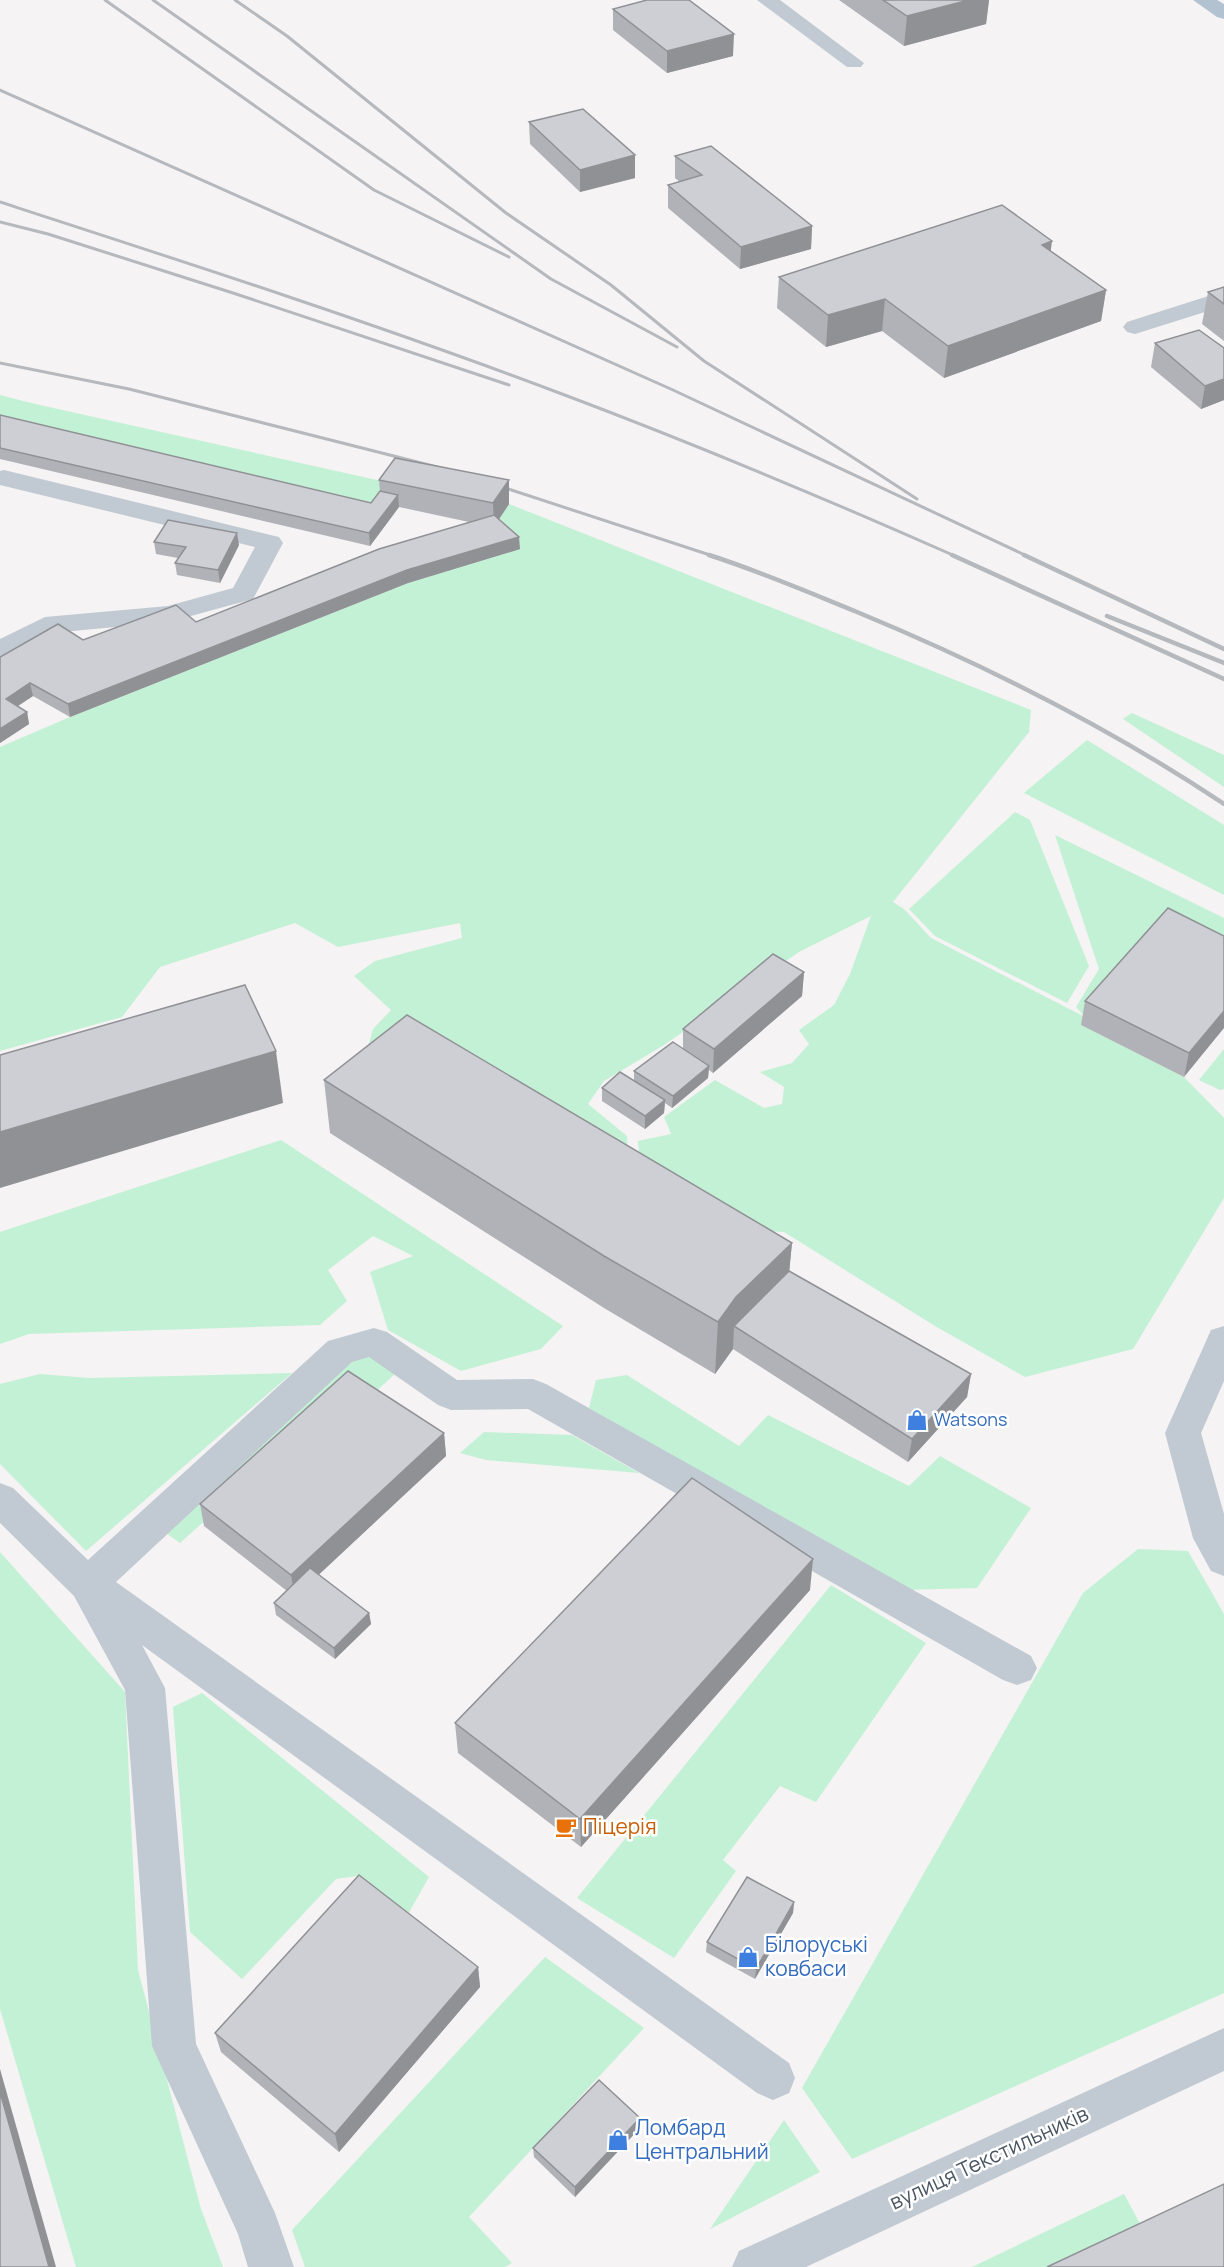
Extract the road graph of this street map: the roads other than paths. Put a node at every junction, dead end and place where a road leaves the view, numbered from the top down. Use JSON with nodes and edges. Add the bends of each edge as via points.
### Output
{"nodes":[{"id":1,"x":767,"y":0,"type":"edge"},
{"id":2,"x":1203,"y":0,"type":"edge"},
{"id":3,"x":1224,"y":13,"type":"edge"},
{"id":4,"x":854,"y":63,"type":"dead end"},
{"id":5,"x":1224,"y":298,"type":"edge"},
{"id":6,"x":1135,"y":327,"type":"dead end"},
{"id":7,"x":4,"y":478,"type":"dead end"},
{"id":8,"x":0,"y":650,"type":"edge"},
{"id":9,"x":1224,"y":1340,"type":"edge"},
{"id":10,"x":0,"y":1499,"type":"edge"},
{"id":11,"x":1224,"y":1560,"type":"edge"},
{"id":12,"x":88,"y":1584,"type":"junction"},
{"id":13,"x":1017,"y":1668,"type":"dead end"},
{"id":14,"x":1224,"y":2049,"type":"edge"},
{"id":15,"x":773,"y":2078,"type":"dead end"},
{"id":16,"x":271,"y":2267,"type":"edge"},
{"id":17,"x":755,"y":2267,"type":"edge"}],
"edges":[{"from":1,"to":4,"type":"street"},
{"from":2,"to":3,"type":"main road"},
{"from":5,"to":6,"type":"street"},
{"from":7,"to":8,"type":"street","via":[[270,543],[244,594],[169,614],[45,625]]},
{"from":9,"to":11,"type":"street","via":[[1183,1433],[1212,1538]]},
{"from":10,"to":12,"type":"street"},
{"from":12,"to":13,"type":"street","via":[[341,1351],[374,1342],[451,1395],[533,1394]]},
{"from":12,"to":15,"type":"street"},
{"from":12,"to":16,"type":"street","via":[[145,1688],[174,2046],[260,2229]]},
{"from":14,"to":17,"type":"street","name":"вулиця Текстильників"}]}
